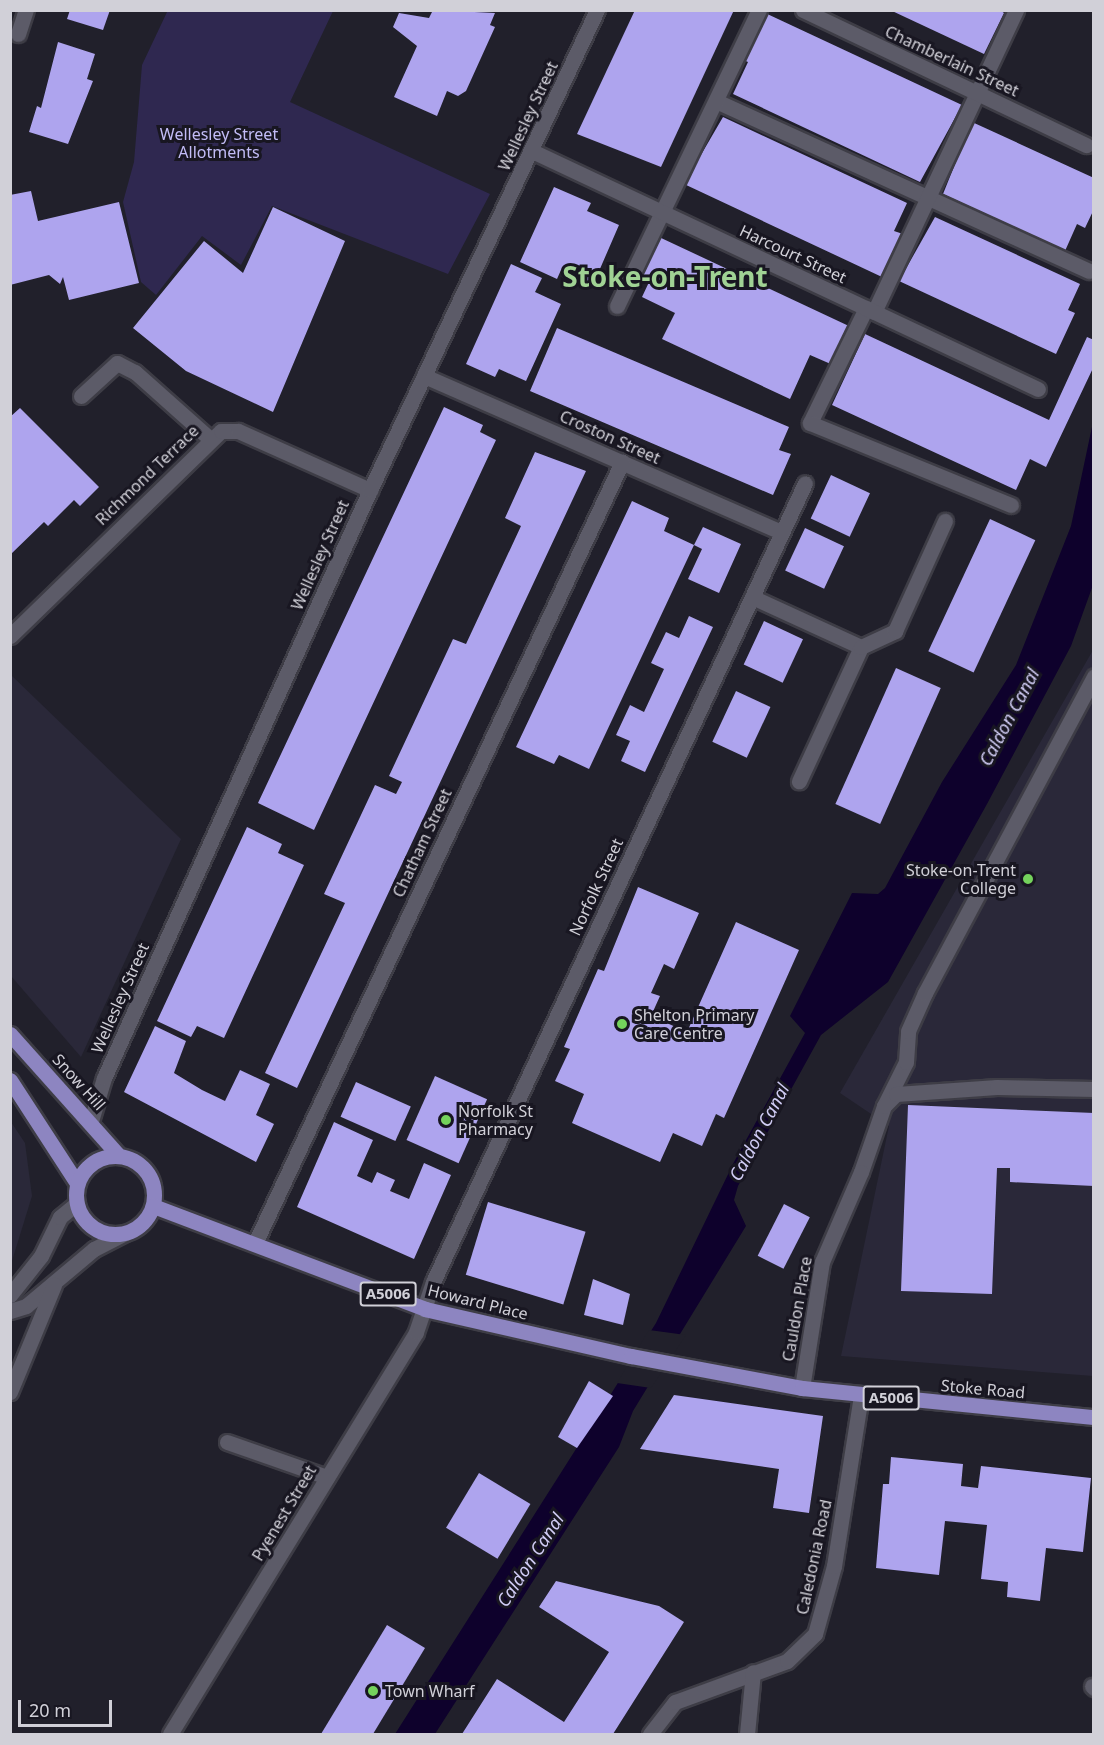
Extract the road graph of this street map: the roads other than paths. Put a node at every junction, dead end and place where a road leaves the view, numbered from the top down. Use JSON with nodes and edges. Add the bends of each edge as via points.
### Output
{"nodes":[{"id":1,"x":26,"y":10,"type":"edge"},
{"id":2,"x":597,"y":10,"type":"edge"},
{"id":3,"x":759,"y":10,"type":"edge"},
{"id":4,"x":803,"y":10,"type":"edge"},
{"id":5,"x":1016,"y":10,"type":"edge"},
{"id":6,"x":18,"y":34,"type":"dead end"},
{"id":7,"x":977,"y":93,"type":"junction"},
{"id":8,"x":716,"y":101,"type":"junction"},
{"id":9,"x":1086,"y":145,"type":"dead end"},
{"id":10,"x":532,"y":151,"type":"junction"},
{"id":11,"x":927,"y":197,"type":"junction"},
{"id":12,"x":663,"y":212,"type":"junction"},
{"id":13,"x":1089,"y":271,"type":"dead end"},
{"id":14,"x":617,"y":306,"type":"dead end"},
{"id":15,"x":870,"y":310,"type":"junction"},
{"id":16,"x":424,"y":376,"type":"junction"},
{"id":17,"x":1038,"y":389,"type":"dead end"},
{"id":18,"x":81,"y":396,"type":"dead end"},
{"id":19,"x":209,"y":438,"type":"junction"},
{"id":20,"x":622,"y":462,"type":"junction"},
{"id":21,"x":805,"y":483,"type":"dead end"},
{"id":22,"x":370,"y":490,"type":"junction"},
{"id":23,"x":1011,"y":505,"type":"dead end"},
{"id":24,"x":945,"y":521,"type":"dead end"},
{"id":25,"x":782,"y":532,"type":"junction"},
{"id":26,"x":752,"y":597,"type":"junction"},
{"id":27,"x":10,"y":636,"type":"edge"},
{"id":28,"x":861,"y":647,"type":"junction"},
{"id":29,"x":1094,"y":676,"type":"edge"},
{"id":30,"x":799,"y":781,"type":"dead end"},
{"id":31,"x":10,"y":1035,"type":"edge"},
{"id":32,"x":10,"y":1080,"type":"edge"},
{"id":33,"x":1094,"y":1089,"type":"edge"},
{"id":34,"x":884,"y":1106,"type":"junction"},
{"id":35,"x":91,"y":1121,"type":"junction"},
{"id":36,"x":118,"y":1155,"type":"junction"},
{"id":37,"x":77,"y":1183,"type":"junction"},
{"id":38,"x":77,"y":1203,"type":"junction"},
{"id":39,"x":153,"y":1206,"type":"junction"},
{"id":40,"x":126,"y":1233,"type":"junction"},
{"id":41,"x":256,"y":1241,"type":"junction"},
{"id":42,"x":54,"y":1285,"type":"junction"},
{"id":43,"x":10,"y":1295,"type":"edge"},
{"id":44,"x":425,"y":1309,"type":"junction"},
{"id":45,"x":10,"y":1311,"type":"edge"},
{"id":46,"x":691,"y":1366,"type":"joint"},
{"id":47,"x":802,"y":1388,"type":"junction"},
{"id":48,"x":10,"y":1392,"type":"edge"},
{"id":49,"x":861,"y":1395,"type":"junction"},
{"id":50,"x":1094,"y":1417,"type":"edge"},
{"id":51,"x":227,"y":1442,"type":"dead end"},
{"id":52,"x":327,"y":1476,"type":"junction"},
{"id":53,"x":753,"y":1672,"type":"junction"},
{"id":54,"x":171,"y":1734,"type":"edge"},
{"id":55,"x":650,"y":1734,"type":"edge"},
{"id":56,"x":747,"y":1734,"type":"edge"}],
"edges":[{"from":1,"to":6,"type":"street"},
{"from":2,"to":10,"type":"street","name":"Wellesley Street"},
{"from":3,"to":8,"type":"street"},
{"from":4,"to":7,"type":"street","name":"Chamberlain Street"},
{"from":5,"to":7,"type":"street"},
{"from":7,"to":9,"type":"street","name":"Chamberlain Street"},
{"from":7,"to":11,"type":"street"},
{"from":8,"to":11,"type":"street"},
{"from":8,"to":12,"type":"street"},
{"from":10,"to":12,"type":"street","name":"Harcourt Street"},
{"from":10,"to":16,"type":"street","name":"Wellesley Street"},
{"from":11,"to":13,"type":"street"},
{"from":11,"to":15,"type":"street"},
{"from":12,"to":14,"type":"street"},
{"from":12,"to":15,"type":"street","name":"Harcourt Street"},
{"from":15,"to":17,"type":"street","name":"Harcourt Street"},
{"from":15,"to":23,"type":"street","via":[[810,423]]},
{"from":16,"to":20,"type":"street","name":"Croston Street"},
{"from":16,"to":22,"type":"street","name":"Wellesley Street"},
{"from":18,"to":19,"type":"street","via":[[117,363],[135,372]]},
{"from":19,"to":22,"type":"street","name":"Richmond Terrace","via":[[238,431]]},
{"from":19,"to":27,"type":"street","name":"Richmond Terrace"},
{"from":20,"to":25,"type":"street","name":"Croston Street"},
{"from":20,"to":41,"type":"street","name":"Chatham Street"},
{"from":21,"to":25,"type":"street","name":"Norfolk Street"},
{"from":22,"to":35,"type":"street","name":"Wellesley Street","via":[[104,1078]]},
{"from":24,"to":28,"type":"street","via":[[895,632]]},
{"from":25,"to":26,"type":"street","name":"Norfolk Street"},
{"from":26,"to":28,"type":"street"},
{"from":26,"to":44,"type":"street","name":"Norfolk Street"},
{"from":28,"to":30,"type":"street"},
{"from":29,"to":34,"type":"street","name":"Cauldon Place","via":[[925,993],[908,1031],[906,1062]]},
{"from":31,"to":35,"type":"main road","name":"Snow Hill"},
{"from":32,"to":37,"type":"main road"},
{"from":33,"to":34,"type":"street","via":[[914,1090],[896,1094]]},
{"from":34,"to":47,"type":"street","name":"Cauldon Place","via":[[861,1172],[822,1262]]},
{"from":35,"to":36,"type":"main road","name":"Snow Hill"},
{"from":36,"to":37,"type":"main road","via":[[96,1160]]},
{"from":36,"to":39,"type":"main road","via":[[141,1165],[150,1176]]},
{"from":37,"to":38,"type":"main road"},
{"from":38,"to":40,"type":"main road","via":[[94,1229]]},
{"from":38,"to":43,"type":"street","via":[[60,1217],[41,1256]]},
{"from":39,"to":40,"type":"main road","via":[[147,1218]]},
{"from":39,"to":41,"type":"main road","name":"Howard Place","number":"A5006"},
{"from":40,"to":42,"type":"street","via":[[94,1249]]},
{"from":41,"to":44,"type":"main road","name":"Howard Place","number":"A5006"},
{"from":42,"to":45,"type":"street"},
{"from":42,"to":48,"type":"street"},
{"from":44,"to":46,"type":"main road","name":"Howard Place","number":"A5006"},
{"from":44,"to":52,"type":"street","name":"Pyenest Street"},
{"from":46,"to":47,"type":"main road","name":"Stoke Road","number":"A5006"},
{"from":47,"to":49,"type":"main road","name":"Stoke Road","number":"A5006"},
{"from":49,"to":50,"type":"main road","name":"Stoke Road","number":"A5006"},
{"from":49,"to":53,"type":"street","name":"Caledonia Road","via":[[834,1566],[815,1634],[787,1661]]},
{"from":51,"to":52,"type":"street"},
{"from":52,"to":54,"type":"street","name":"Pyenest Street"},
{"from":53,"to":55,"type":"street","name":"Caledonia Road","via":[[675,1702]]},
{"from":53,"to":56,"type":"street"}]}
